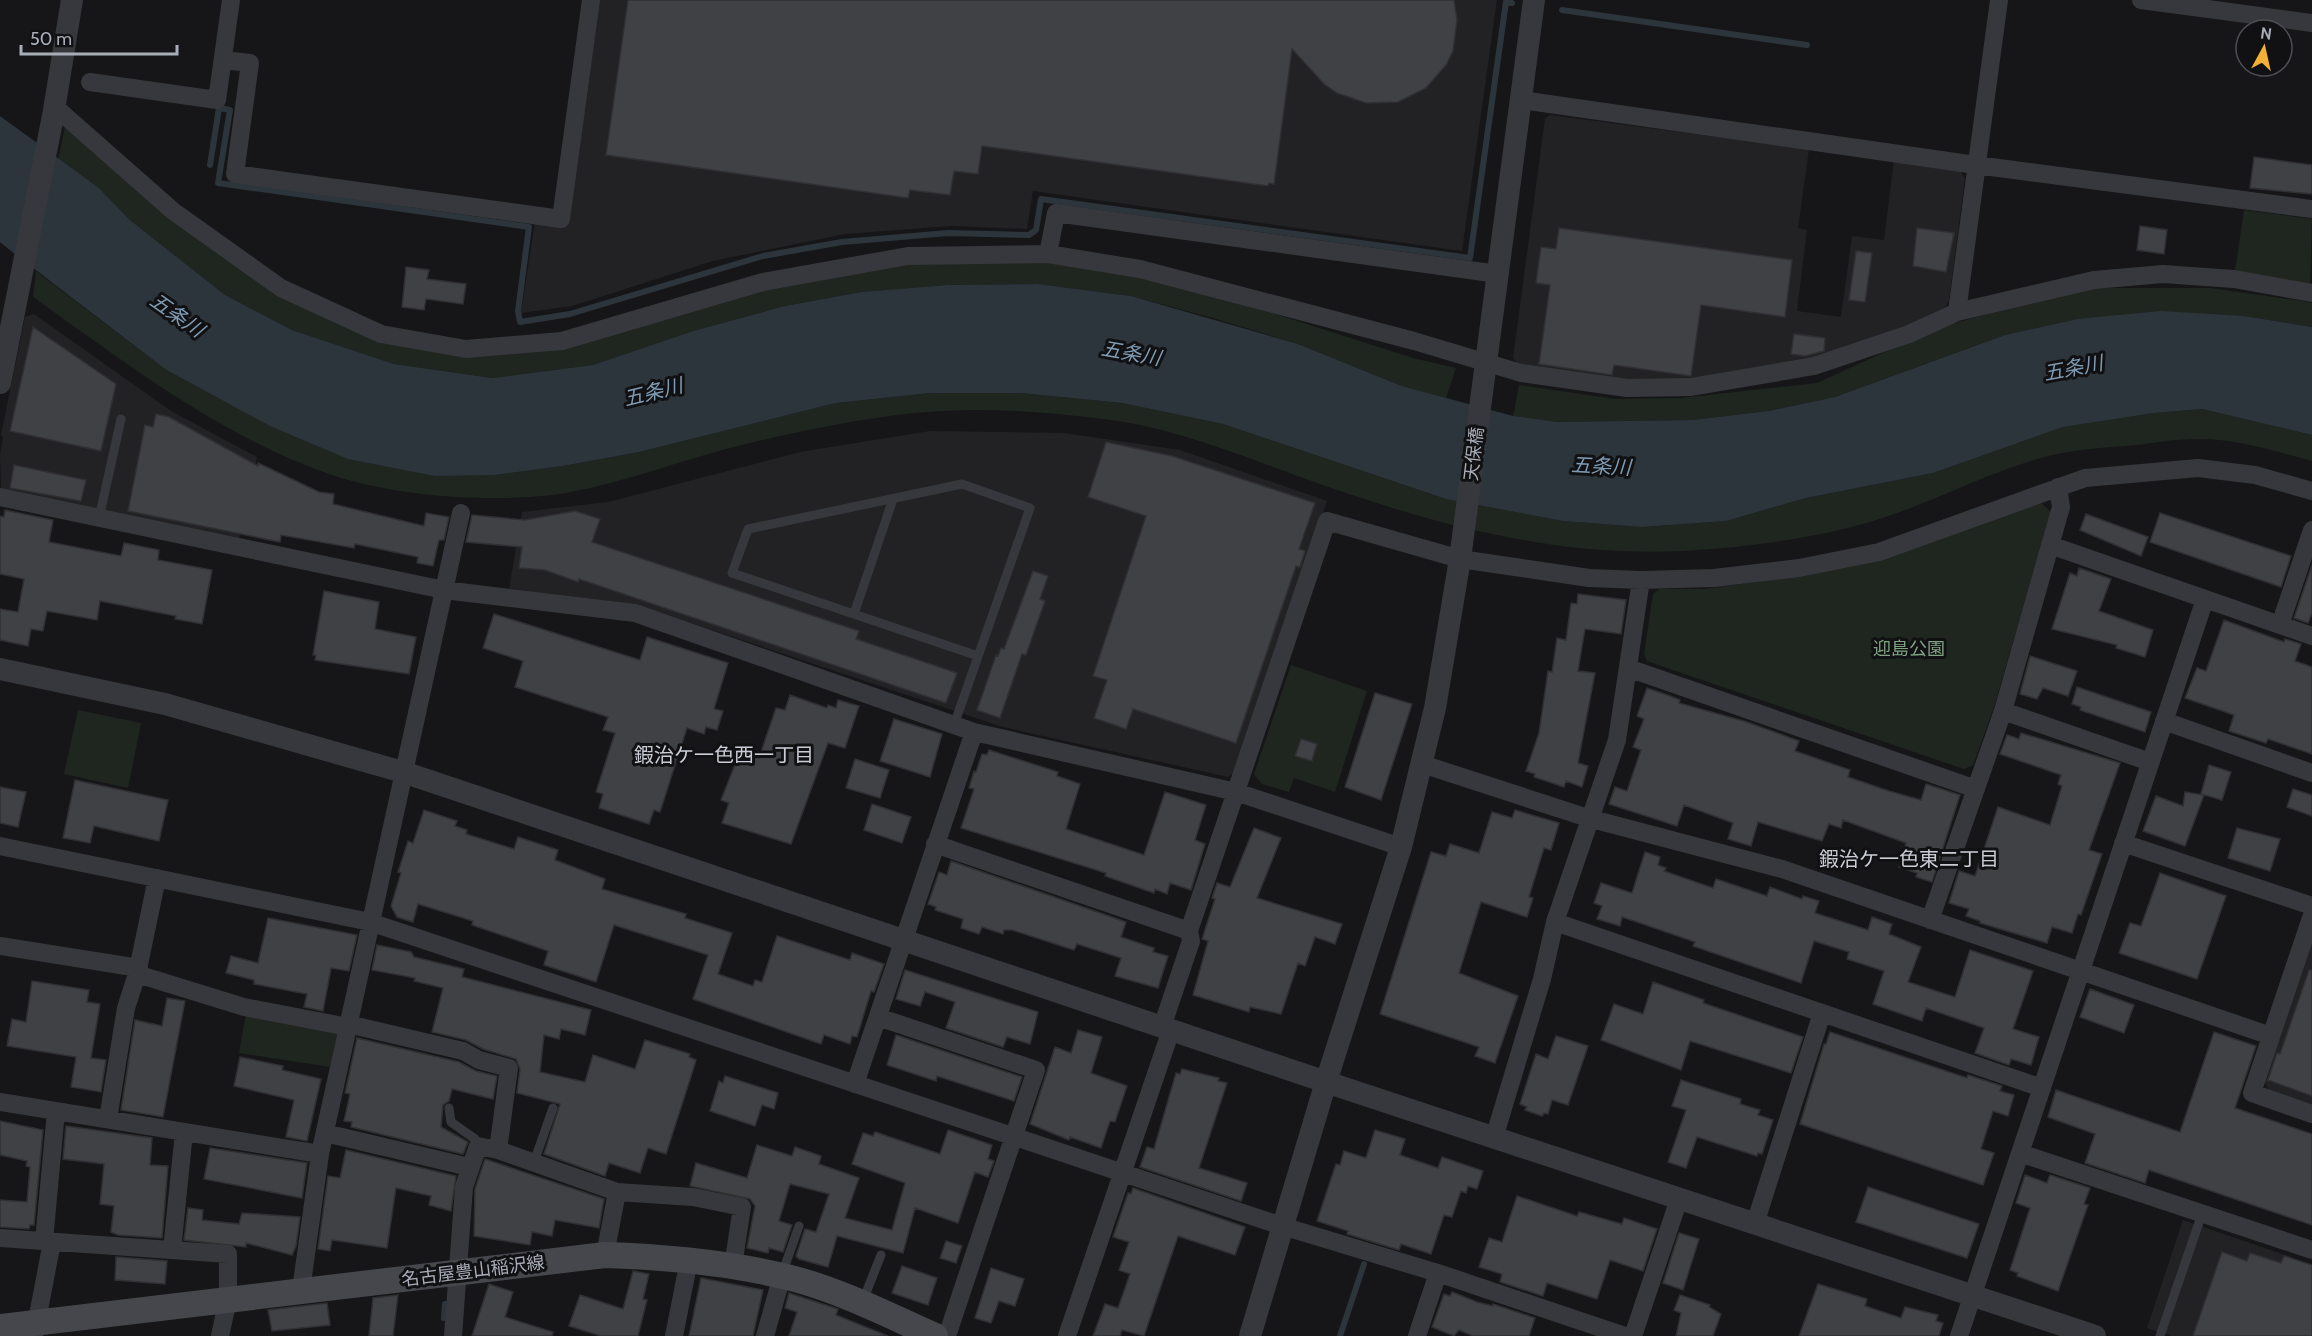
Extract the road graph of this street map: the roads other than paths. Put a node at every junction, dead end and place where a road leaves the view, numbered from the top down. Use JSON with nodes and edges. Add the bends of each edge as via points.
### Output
{"nodes":[{"id":1,"x":72,"y":0,"type":"edge"},
{"id":2,"x":231,"y":0,"type":"edge"},
{"id":3,"x":591,"y":0,"type":"edge"},
{"id":4,"x":1534,"y":0,"type":"edge"},
{"id":5,"x":1999,"y":0,"type":"edge"},
{"id":6,"x":2141,"y":0,"type":"edge"},
{"id":7,"x":2312,"y":23,"type":"edge"},
{"id":8,"x":223,"y":60,"type":"junction"},
{"id":9,"x":90,"y":82,"type":"dead end"},
{"id":10,"x":1521,"y":100,"type":"junction"},
{"id":11,"x":54,"y":112,"type":"junction"},
{"id":12,"x":1977,"y":165,"type":"junction"},
{"id":13,"x":2312,"y":208,"type":"edge"},
{"id":14,"x":1048,"y":254,"type":"junction"},
{"id":15,"x":1498,"y":274,"type":"junction"},
{"id":16,"x":2312,"y":294,"type":"edge"},
{"id":17,"x":1957,"y":312,"type":"junction"},
{"id":18,"x":6,"y":319,"type":"edge"},
{"id":19,"x":1485,"y":368,"type":"junction"},
{"id":20,"x":0,"y":383,"type":"edge"},
{"id":21,"x":121,"y":419,"type":"dead end"},
{"id":22,"x":2058,"y":488,"type":"junction"},
{"id":23,"x":2312,"y":491,"type":"edge"},
{"id":24,"x":0,"y":497,"type":"edge"},
{"id":25,"x":893,"y":499,"type":"junction"},
{"id":26,"x":461,"y":513,"type":"dead end"},
{"id":27,"x":99,"y":518,"type":"junction"},
{"id":28,"x":2312,"y":530,"type":"edge"},
{"id":29,"x":2050,"y":545,"type":"junction"},
{"id":30,"x":1460,"y":559,"type":"junction"},
{"id":31,"x":1641,"y":580,"type":"junction"},
{"id":32,"x":444,"y":590,"type":"junction"},
{"id":33,"x":2205,"y":599,"type":"junction"},
{"id":34,"x":854,"y":614,"type":"junction"},
{"id":35,"x":2280,"y":625,"type":"junction"},
{"id":36,"x":2312,"y":636,"type":"edge"},
{"id":37,"x":978,"y":656,"type":"junction"},
{"id":38,"x":1628,"y":668,"type":"junction"},
{"id":39,"x":0,"y":669,"type":"edge"},
{"id":40,"x":2003,"y":711,"type":"junction"},
{"id":41,"x":2164,"y":721,"type":"junction"},
{"id":42,"x":954,"y":725,"type":"junction"},
{"id":43,"x":974,"y":732,"type":"junction"},
{"id":44,"x":2150,"y":762,"type":"junction"},
{"id":45,"x":1422,"y":764,"type":"junction"},
{"id":46,"x":404,"y":772,"type":"junction"},
{"id":47,"x":2312,"y":773,"type":"edge"},
{"id":48,"x":1976,"y":789,"type":"junction"},
{"id":49,"x":1236,"y":792,"type":"junction"},
{"id":50,"x":1588,"y":818,"type":"junction"},
{"id":51,"x":2123,"y":843,"type":"junction"},
{"id":52,"x":935,"y":844,"type":"junction"},
{"id":53,"x":0,"y":846,"type":"edge"},
{"id":54,"x":1401,"y":847,"type":"junction"},
{"id":55,"x":158,"y":878,"type":"junction"},
{"id":56,"x":2312,"y":906,"type":"edge"},
{"id":57,"x":2312,"y":915,"type":"edge"},
{"id":58,"x":1930,"y":920,"type":"junction"},
{"id":59,"x":370,"y":922,"type":"junction"},
{"id":60,"x":1555,"y":922,"type":"junction"},
{"id":61,"x":1189,"y":931,"type":"junction"},
{"id":62,"x":903,"y":940,"type":"junction"},
{"id":63,"x":0,"y":946,"type":"edge"},
{"id":64,"x":138,"y":971,"type":"junction"},
{"id":65,"x":2081,"y":971,"type":"junction"},
{"id":66,"x":1822,"y":1013,"type":"junction"},
{"id":67,"x":878,"y":1017,"type":"junction"},
{"id":68,"x":348,"y":1025,"type":"junction"},
{"id":69,"x":1167,"y":1029,"type":"junction"},
{"id":70,"x":2271,"y":1036,"type":"junction"},
{"id":71,"x":1326,"y":1082,"type":"junction"},
{"id":72,"x":855,"y":1084,"type":"junction"},
{"id":73,"x":2042,"y":1088,"type":"junction"},
{"id":74,"x":0,"y":1102,"type":"edge"},
{"id":75,"x":449,"y":1108,"type":"dead end"},
{"id":76,"x":553,"y":1108,"type":"dead end"},
{"id":77,"x":56,"y":1111,"type":"junction"},
{"id":78,"x":2312,"y":1114,"type":"edge"},
{"id":79,"x":108,"y":1119,"type":"junction"},
{"id":80,"x":184,"y":1132,"type":"junction"},
{"id":81,"x":325,"y":1133,"type":"junction"},
{"id":82,"x":1013,"y":1137,"type":"junction"},
{"id":83,"x":1494,"y":1138,"type":"junction"},
{"id":84,"x":478,"y":1146,"type":"junction"},
{"id":85,"x":498,"y":1150,"type":"junction"},
{"id":86,"x":2020,"y":1153,"type":"junction"},
{"id":87,"x":320,"y":1154,"type":"junction"},
{"id":88,"x":534,"y":1162,"type":"junction"},
{"id":89,"x":469,"y":1167,"type":"junction"},
{"id":90,"x":1123,"y":1173,"type":"junction"},
{"id":91,"x":617,"y":1192,"type":"junction"},
{"id":92,"x":1679,"y":1198,"type":"junction"},
{"id":93,"x":2202,"y":1214,"type":"junction"},
{"id":94,"x":1755,"y":1224,"type":"junction"},
{"id":95,"x":799,"y":1226,"type":"dead end"},
{"id":96,"x":1282,"y":1227,"type":"junction"},
{"id":97,"x":0,"y":1238,"type":"edge"},
{"id":98,"x":48,"y":1242,"type":"junction"},
{"id":99,"x":172,"y":1250,"type":"junction"},
{"id":100,"x":2312,"y":1250,"type":"edge"},
{"id":101,"x":605,"y":1255,"type":"junction"},
{"id":102,"x":881,"y":1255,"type":"dead end"},
{"id":103,"x":689,"y":1260,"type":"junction"},
{"id":104,"x":733,"y":1266,"type":"junction"},
{"id":105,"x":460,"y":1273,"type":"junction"},
{"id":106,"x":1438,"y":1273,"type":"junction"},
{"id":107,"x":782,"y":1276,"type":"junction"},
{"id":108,"x":301,"y":1290,"type":"junction"},
{"id":109,"x":1973,"y":1296,"type":"junction"},
{"id":110,"x":228,"y":1299,"type":"junction"},
{"id":111,"x":862,"y":1304,"type":"junction"},
{"id":112,"x":0,"y":1327,"type":"edge"},
{"id":113,"x":36,"y":1329,"type":"edge"},
{"id":114,"x":220,"y":1336,"type":"edge"},
{"id":115,"x":453,"y":1336,"type":"edge"},
{"id":116,"x":674,"y":1336,"type":"edge"},
{"id":117,"x":765,"y":1336,"type":"edge"},
{"id":118,"x":935,"y":1336,"type":"edge"},
{"id":119,"x":946,"y":1336,"type":"edge"},
{"id":120,"x":1067,"y":1336,"type":"edge"},
{"id":121,"x":1250,"y":1336,"type":"edge"},
{"id":122,"x":1417,"y":1336,"type":"edge"},
{"id":123,"x":1625,"y":1336,"type":"edge"},
{"id":124,"x":1633,"y":1336,"type":"edge"},
{"id":125,"x":1959,"y":1336,"type":"edge"},
{"id":126,"x":2095,"y":1336,"type":"edge"},
{"id":127,"x":2160,"y":1336,"type":"edge"}],
"edges":[{"from":1,"to":11,"type":"street"},
{"from":2,"to":8,"type":"street"},
{"from":3,"to":8,"type":"street","via":[[561,219],[235,174],[250,63]]},
{"from":4,"to":10,"type":"street","name":"天保橋"},
{"from":5,"to":12,"type":"street"},
{"from":6,"to":7,"type":"street"},
{"from":8,"to":9,"type":"street","via":[[218,99]]},
{"from":10,"to":12,"type":"street"},
{"from":10,"to":15,"type":"street","name":"天保橋"},
{"from":11,"to":14,"type":"street","via":[[173,211],[281,288],[381,334],[466,349],[562,341],[763,282],[908,256]]},
{"from":11,"to":18,"type":"street","via":[[17,292]]},
{"from":12,"to":13,"type":"street"},
{"from":12,"to":17,"type":"street"},
{"from":14,"to":15,"type":"street","via":[[1056,213]]},
{"from":14,"to":19,"type":"street","via":[[1140,269],[1414,341]]},
{"from":15,"to":19,"type":"street","name":"天保橋"},
{"from":16,"to":17,"type":"street","via":[[2234,279],[2163,274],[2094,280]]},
{"from":17,"to":19,"type":"street","via":[[1908,334],[1814,366],[1691,387],[1627,388]]},
{"from":18,"to":20,"type":"street"},
{"from":19,"to":30,"type":"street","name":"天保橋"},
{"from":21,"to":27,"type":"lane"},
{"from":22,"to":23,"type":"street","via":[[2085,478],[2198,468],[2255,475]]},
{"from":22,"to":29,"type":"street","via":[[2061,507]]},
{"from":22,"to":31,"type":"street","via":[[1879,552],[1798,568],[1714,578]]},
{"from":24,"to":27,"type":"street"},
{"from":25,"to":34,"type":"lane"},
{"from":25,"to":34,"type":"lane","via":[[748,529],[732,573]]},
{"from":25,"to":37,"type":"lane","via":[[962,484],[1030,508]]},
{"from":26,"to":32,"type":"street"},
{"from":27,"to":32,"type":"street"},
{"from":28,"to":35,"type":"street"},
{"from":29,"to":33,"type":"street"},
{"from":29,"to":40,"type":"street"},
{"from":30,"to":31,"type":"street","via":[[1589,578]]},
{"from":30,"to":45,"type":"street","name":"天保橋","via":[[1436,708]]},
{"from":30,"to":49,"type":"street","via":[[1328,521]]},
{"from":31,"to":38,"type":"street"},
{"from":32,"to":42,"type":"street","via":[[634,613]]},
{"from":32,"to":46,"type":"street"},
{"from":33,"to":35,"type":"street"},
{"from":33,"to":41,"type":"street"},
{"from":34,"to":37,"type":"lane"},
{"from":35,"to":36,"type":"street"},
{"from":37,"to":42,"type":"lane"},
{"from":38,"to":48,"type":"street"},
{"from":38,"to":50,"type":"street","via":[[1617,740]]},
{"from":39,"to":46,"type":"street","via":[[188,710]]},
{"from":40,"to":44,"type":"street"},
{"from":40,"to":48,"type":"street"},
{"from":41,"to":44,"type":"street"},
{"from":41,"to":47,"type":"street"},
{"from":42,"to":43,"type":"street"},
{"from":43,"to":49,"type":"street"},
{"from":43,"to":52,"type":"street"},
{"from":44,"to":51,"type":"street"},
{"from":45,"to":50,"type":"street"},
{"from":45,"to":54,"type":"street","name":"天保橋"},
{"from":46,"to":59,"type":"street"},
{"from":46,"to":62,"type":"street"},
{"from":48,"to":58,"type":"street"},
{"from":49,"to":54,"type":"street"},
{"from":49,"to":61,"type":"street"},
{"from":50,"to":58,"type":"street","via":[[1782,869]]},
{"from":50,"to":60,"type":"street"},
{"from":51,"to":56,"type":"street"},
{"from":51,"to":65,"type":"street"},
{"from":52,"to":61,"type":"street"},
{"from":52,"to":62,"type":"street"},
{"from":53,"to":55,"type":"street"},
{"from":54,"to":71,"type":"street","name":"天保橋"},
{"from":55,"to":59,"type":"street"},
{"from":55,"to":64,"type":"street"},
{"from":57,"to":70,"type":"street"},
{"from":58,"to":65,"type":"street"},
{"from":59,"to":68,"type":"street"},
{"from":59,"to":72,"type":"street"},
{"from":60,"to":66,"type":"street"},
{"from":60,"to":83,"type":"street"},
{"from":61,"to":69,"type":"street","via":[[1191,941]]},
{"from":62,"to":67,"type":"street"},
{"from":62,"to":69,"type":"street"},
{"from":63,"to":64,"type":"street"},
{"from":64,"to":68,"type":"street","via":[[244,1007]]},
{"from":64,"to":79,"type":"street","via":[[126,1008]]},
{"from":65,"to":70,"type":"street"},
{"from":65,"to":73,"type":"street"},
{"from":66,"to":73,"type":"street"},
{"from":66,"to":94,"type":"street"},
{"from":67,"to":72,"type":"street"},
{"from":67,"to":82,"type":"street","via":[[1036,1070]]},
{"from":68,"to":81,"type":"street"},
{"from":68,"to":85,"type":"street","via":[[463,1051],[509,1068]]},
{"from":69,"to":71,"type":"street"},
{"from":69,"to":90,"type":"street"},
{"from":70,"to":78,"type":"street","via":[[2252,1093]]},
{"from":71,"to":83,"type":"street"},
{"from":71,"to":96,"type":"street","name":"天保橋"},
{"from":72,"to":82,"type":"street"},
{"from":73,"to":86,"type":"street"},
{"from":74,"to":77,"type":"street"},
{"from":75,"to":84,"type":"lane","via":[[451,1122],[476,1139]]},
{"from":76,"to":88,"type":"lane"},
{"from":77,"to":79,"type":"street"},
{"from":77,"to":98,"type":"street"},
{"from":79,"to":80,"type":"street"},
{"from":80,"to":87,"type":"street"},
{"from":80,"to":99,"type":"street"},
{"from":81,"to":87,"type":"street"},
{"from":81,"to":89,"type":"street"},
{"from":82,"to":90,"type":"street"},
{"from":82,"to":119,"type":"street"},
{"from":83,"to":92,"type":"street"},
{"from":84,"to":85,"type":"street"},
{"from":84,"to":89,"type":"street"},
{"from":85,"to":88,"type":"street"},
{"from":86,"to":93,"type":"street"},
{"from":86,"to":109,"type":"street"},
{"from":87,"to":108,"type":"street"},
{"from":88,"to":91,"type":"street"},
{"from":89,"to":105,"type":"street","via":[[464,1187]]},
{"from":90,"to":96,"type":"street"},
{"from":90,"to":120,"type":"street"},
{"from":91,"to":101,"type":"street"},
{"from":91,"to":104,"type":"street","via":[[693,1197],[742,1207]]},
{"from":92,"to":94,"type":"street"},
{"from":92,"to":124,"type":"street"},
{"from":93,"to":100,"type":"street"},
{"from":93,"to":127,"type":"lane"},
{"from":94,"to":109,"type":"street"},
{"from":95,"to":107,"type":"lane"},
{"from":96,"to":106,"type":"street"},
{"from":96,"to":121,"type":"street","name":"天保橋"},
{"from":97,"to":98,"type":"street"},
{"from":98,"to":99,"type":"street"},
{"from":98,"to":113,"type":"street"},
{"from":99,"to":110,"type":"street","via":[[228,1254]]},
{"from":101,"to":103,"type":"main road","name":"名古屋豊山稲沢線"},
{"from":101,"to":105,"type":"main road","name":"名古屋豊山稲沢線"},
{"from":102,"to":111,"type":"lane"},
{"from":103,"to":104,"type":"main road","name":"名古屋豊山稲沢線"},
{"from":103,"to":116,"type":"street"},
{"from":104,"to":107,"type":"main road","name":"名古屋豊山稲沢線"},
{"from":105,"to":108,"type":"main road","name":"名古屋豊山稲沢線"},
{"from":105,"to":115,"type":"street"},
{"from":106,"to":122,"type":"street"},
{"from":106,"to":123,"type":"street"},
{"from":107,"to":111,"type":"main road","name":"名古屋豊山稲沢線"},
{"from":107,"to":117,"type":"street"},
{"from":108,"to":110,"type":"main road","name":"名古屋豊山稲沢線"},
{"from":109,"to":125,"type":"street"},
{"from":109,"to":126,"type":"street"},
{"from":110,"to":113,"type":"main road","name":"名古屋豊山稲沢線"},
{"from":110,"to":114,"type":"street"},
{"from":111,"to":118,"type":"main road","name":"名古屋豊山稲沢線"},
{"from":112,"to":113,"type":"main road","name":"名古屋豊山稲沢線"}]}
